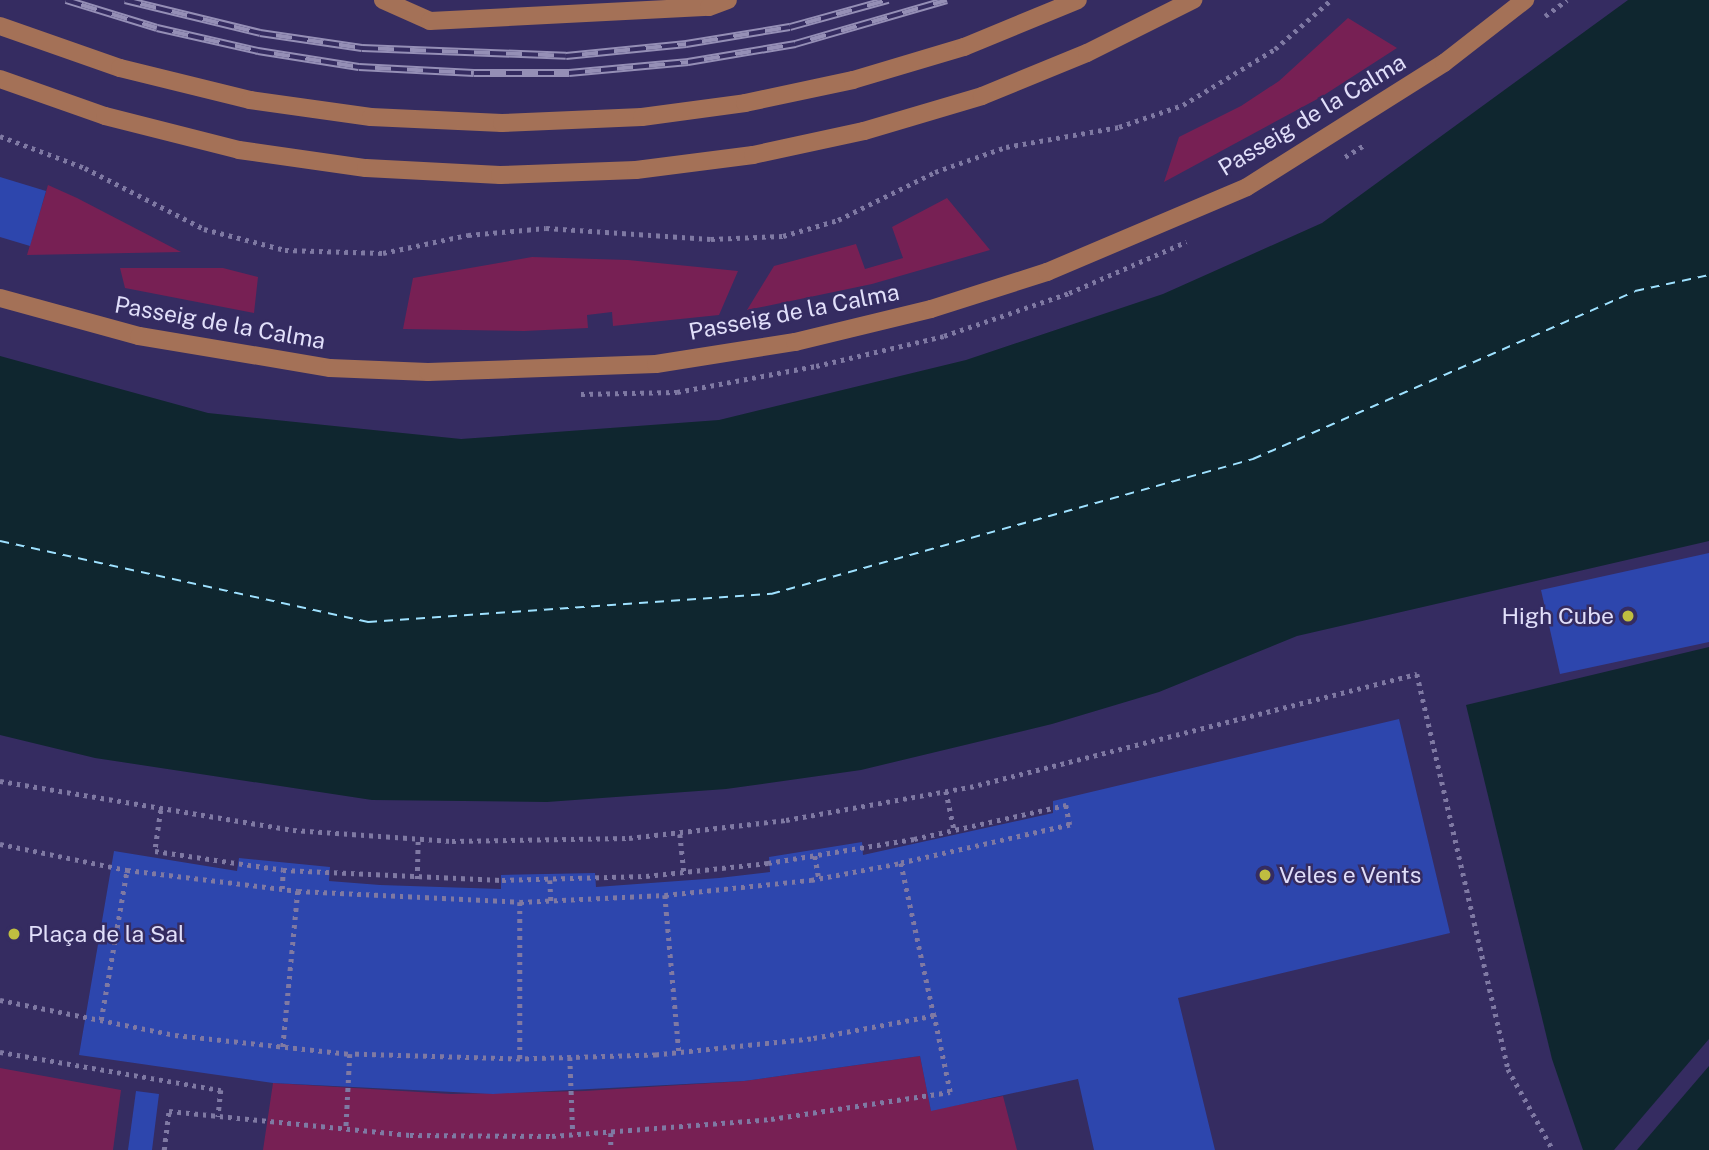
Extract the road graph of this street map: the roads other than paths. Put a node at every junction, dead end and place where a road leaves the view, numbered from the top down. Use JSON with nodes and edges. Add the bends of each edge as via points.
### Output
{"nodes":[{"id":1,"x":383,"y":0,"type":"edge"},
{"id":2,"x":728,"y":0,"type":"edge"},
{"id":3,"x":1078,"y":0,"type":"edge"},
{"id":4,"x":1193,"y":0,"type":"edge"},
{"id":5,"x":1525,"y":0,"type":"edge"},
{"id":6,"x":0,"y":26,"type":"edge"},
{"id":7,"x":0,"y":79,"type":"edge"},
{"id":8,"x":0,"y":298,"type":"edge"}],
"edges":[{"from":1,"to":2,"type":"street","via":[[430,21],[709,7]]},
{"from":3,"to":6,"type":"street","via":[[964,47],[853,79],[745,103],[642,117],[502,123],[371,117],[250,100],[120,68]]},
{"from":4,"to":7,"type":"street","via":[[1087,53],[969,100],[864,131],[753,155],[636,170],[500,175],[366,168],[239,150],[106,116]]},
{"from":5,"to":8,"type":"street","name":"Passeig de la Calma","via":[[1444,62],[1247,187],[1047,272],[931,309],[795,342],[656,364],[428,372],[330,368],[139,336]]}]}
